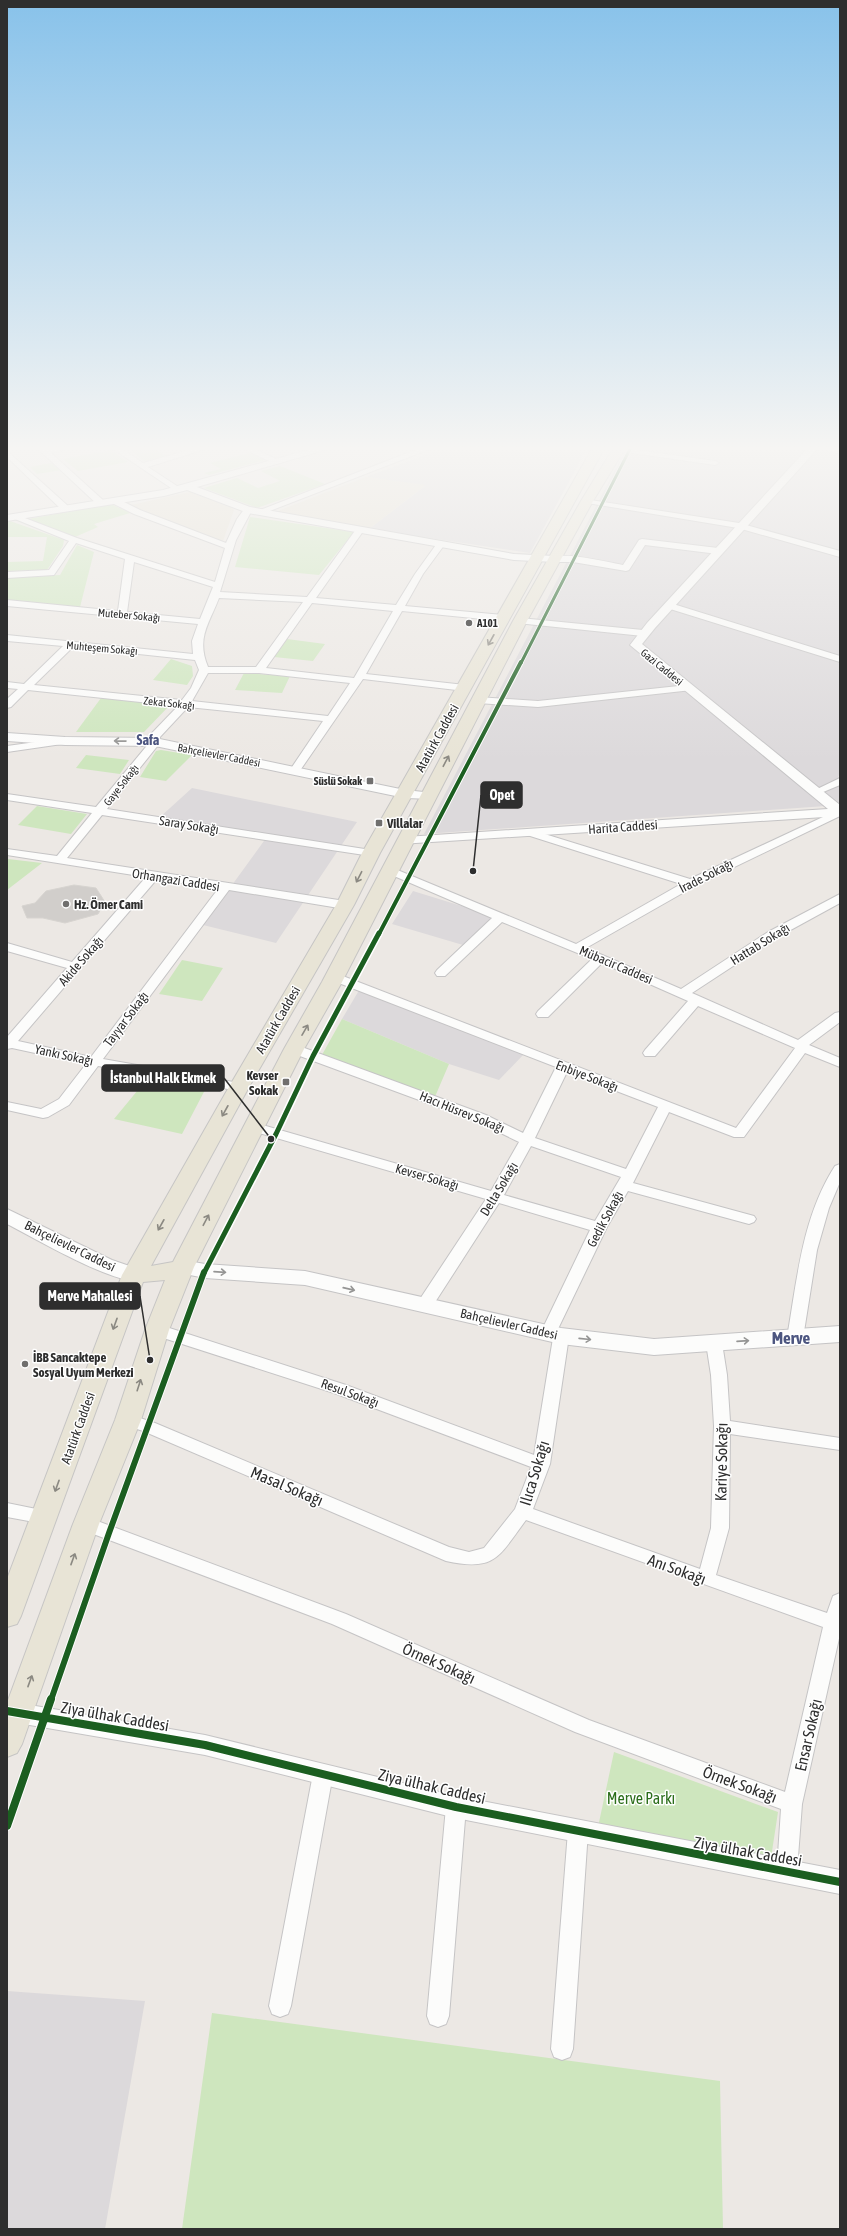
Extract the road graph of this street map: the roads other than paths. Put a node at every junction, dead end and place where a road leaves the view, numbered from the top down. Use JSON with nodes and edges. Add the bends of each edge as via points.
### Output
{"nodes":[{"id":1,"x":67,"y":551,"type":"edge"},
{"id":2,"x":109,"y":551,"type":"edge"},
{"id":3,"x":229,"y":551,"type":"edge"},
{"id":4,"x":344,"y":551,"type":"edge"},
{"id":5,"x":436,"y":551,"type":"edge"},
{"id":6,"x":482,"y":551,"type":"edge"},
{"id":7,"x":541,"y":551,"type":"edge"},
{"id":8,"x":559,"y":551,"type":"edge"},
{"id":9,"x":636,"y":551,"type":"edge"},
{"id":10,"x":718,"y":551,"type":"edge"},
{"id":11,"x":130,"y":558,"type":"junction"},
{"id":12,"x":537,"y":558,"type":"junction"},
{"id":13,"x":555,"y":559,"type":"junction"},
{"id":14,"x":7,"y":575,"type":"edge"},
{"id":15,"x":217,"y":590,"type":"junction"},
{"id":16,"x":308,"y":600,"type":"junction"},
{"id":17,"x":7,"y":603,"type":"edge"},
{"id":18,"x":670,"y":606,"type":"junction"},
{"id":19,"x":401,"y":608,"type":"junction"},
{"id":20,"x":122,"y":614,"type":"junction"},
{"id":21,"x":503,"y":618,"type":"junction"},
{"id":22,"x":520,"y":621,"type":"junction"},
{"id":23,"x":203,"y":622,"type":"junction"},
{"id":24,"x":643,"y":633,"type":"junction"},
{"id":25,"x":7,"y":638,"type":"edge"},
{"id":26,"x":69,"y":646,"type":"junction"},
{"id":27,"x":198,"y":657,"type":"junction"},
{"id":28,"x":840,"y":659,"type":"edge"},
{"id":29,"x":204,"y":670,"type":"junction"},
{"id":30,"x":259,"y":670,"type":"junction"},
{"id":31,"x":358,"y":678,"type":"junction"},
{"id":32,"x":7,"y":685,"type":"edge"},
{"id":33,"x":26,"y":687,"type":"junction"},
{"id":34,"x":465,"y":688,"type":"junction"},
{"id":35,"x":688,"y":688,"type":"junction"},
{"id":36,"x":478,"y":700,"type":"junction"},
{"id":37,"x":7,"y":705,"type":"edge"},
{"id":38,"x":184,"y":705,"type":"junction"},
{"id":39,"x":330,"y":719,"type":"junction"},
{"id":40,"x":7,"y":737,"type":"edge"},
{"id":41,"x":65,"y":740,"type":"junction"},
{"id":42,"x":155,"y":742,"type":"junction"},
{"id":43,"x":7,"y":749,"type":"edge"},
{"id":44,"x":295,"y":770,"type":"junction"},
{"id":45,"x":840,"y":781,"type":"edge"},
{"id":46,"x":816,"y":792,"type":"junction"},
{"id":47,"x":405,"y":794,"type":"junction"},
{"id":48,"x":428,"y":796,"type":"junction"},
{"id":49,"x":7,"y":797,"type":"edge"},
{"id":50,"x":100,"y":812,"type":"junction"},
{"id":51,"x":840,"y":812,"type":"edge"},
{"id":52,"x":532,"y":833,"type":"junction"},
{"id":53,"x":405,"y":841,"type":"junction"},
{"id":54,"x":7,"y":852,"type":"edge"},
{"id":55,"x":371,"y":853,"type":"junction"},
{"id":56,"x":59,"y":861,"type":"junction"},
{"id":57,"x":391,"y":871,"type":"junction"},
{"id":58,"x":153,"y":876,"type":"junction"},
{"id":59,"x":691,"y":883,"type":"junction"},
{"id":60,"x":224,"y":887,"type":"junction"},
{"id":61,"x":840,"y":898,"type":"edge"},
{"id":62,"x":345,"y":905,"type":"junction"},
{"id":63,"x":500,"y":916,"type":"junction"},
{"id":64,"x":7,"y":947,"type":"edge"},
{"id":65,"x":577,"y":948,"type":"junction"},
{"id":66,"x":600,"y":958,"type":"junction"},
{"id":67,"x":76,"y":967,"type":"junction"},
{"id":68,"x":441,"y":973,"type":"dead end"},
{"id":69,"x":334,"y":977,"type":"junction"},
{"id":70,"x":682,"y":994,"type":"junction"},
{"id":71,"x":695,"y":1001,"type":"junction"},
{"id":72,"x":543,"y":1014,"type":"dead end"},
{"id":73,"x":840,"y":1016,"type":"edge"},
{"id":74,"x":8,"y":1044,"type":"edge"},
{"id":75,"x":801,"y":1046,"type":"junction"},
{"id":76,"x":294,"y":1050,"type":"junction"},
{"id":77,"x":650,"y":1053,"type":"dead end"},
{"id":78,"x":94,"y":1062,"type":"junction"},
{"id":79,"x":840,"y":1063,"type":"edge"},
{"id":80,"x":563,"y":1066,"type":"junction"},
{"id":81,"x":239,"y":1087,"type":"junction"},
{"id":82,"x":7,"y":1106,"type":"edge"},
{"id":83,"x":665,"y":1107,"type":"junction"},
{"id":84,"x":254,"y":1127,"type":"junction"},
{"id":85,"x":527,"y":1140,"type":"junction"},
{"id":86,"x":840,"y":1169,"type":"edge"},
{"id":87,"x":627,"y":1180,"type":"junction"},
{"id":88,"x":495,"y":1197,"type":"junction"},
{"id":89,"x":8,"y":1217,"type":"edge"},
{"id":90,"x":749,"y":1219,"type":"dead end"},
{"id":91,"x":599,"y":1227,"type":"junction"},
{"id":92,"x":182,"y":1267,"type":"junction"},
{"id":93,"x":134,"y":1275,"type":"junction"},
{"id":94,"x":424,"y":1306,"type":"junction"},
{"id":95,"x":157,"y":1330,"type":"junction"},
{"id":96,"x":840,"y":1334,"type":"edge"},
{"id":97,"x":555,"y":1335,"type":"junction"},
{"id":98,"x":795,"y":1338,"type":"junction"},
{"id":99,"x":714,"y":1343,"type":"junction"},
{"id":100,"x":128,"y":1420,"type":"junction"},
{"id":101,"x":722,"y":1426,"type":"junction"},
{"id":102,"x":840,"y":1444,"type":"edge"},
{"id":103,"x":541,"y":1464,"type":"junction"},
{"id":104,"x":7,"y":1510,"type":"edge"},
{"id":105,"x":523,"y":1512,"type":"junction"},
{"id":106,"x":45,"y":1517,"type":"junction"},
{"id":107,"x":86,"y":1524,"type":"junction"},
{"id":108,"x":446,"y":1554,"type":"joint"},
{"id":109,"x":706,"y":1580,"type":"junction"},
{"id":110,"x":840,"y":1601,"type":"edge"},
{"id":111,"x":7,"y":1616,"type":"edge"},
{"id":112,"x":833,"y":1623,"type":"junction"},
{"id":113,"x":13,"y":1712,"type":"edge"},
{"id":114,"x":7,"y":1744,"type":"edge"},
{"id":115,"x":323,"y":1774,"type":"junction"},
{"id":116,"x":792,"y":1804,"type":"junction"},
{"id":117,"x":456,"y":1806,"type":"junction"},
{"id":118,"x":578,"y":1831,"type":"junction"},
{"id":119,"x":787,"y":1870,"type":"junction"},
{"id":120,"x":840,"y":1882,"type":"edge"},
{"id":121,"x":280,"y":2006,"type":"dead end"},
{"id":122,"x":438,"y":2016,"type":"dead end"},
{"id":123,"x":562,"y":2049,"type":"dead end"}],
"edges":[{"from":1,"to":14,"type":"street","via":[[51,573]]},
{"from":2,"to":11,"type":"street"},
{"from":3,"to":15,"type":"street"},
{"from":4,"to":16,"type":"street"},
{"from":5,"to":19,"type":"street","via":[[419,574]]},
{"from":6,"to":12,"type":"street"},
{"from":7,"to":12,"type":"main road","name":"Atatürk Caddesi"},
{"from":8,"to":13,"type":"main road"},
{"from":9,"to":13,"type":"street","via":[[626,568]]},
{"from":10,"to":18,"type":"street","name":"Gazi Caddesi"},
{"from":11,"to":15,"type":"street"},
{"from":11,"to":20,"type":"street"},
{"from":12,"to":13,"type":"street"},
{"from":12,"to":21,"type":"main road","name":"Atatürk Caddesi"},
{"from":13,"to":22,"type":"main road"},
{"from":15,"to":16,"type":"street"},
{"from":15,"to":23,"type":"street"},
{"from":16,"to":19,"type":"street"},
{"from":16,"to":30,"type":"street"},
{"from":17,"to":20,"type":"street","name":"Muteber Sokağı"},
{"from":18,"to":24,"type":"street","name":"Gazi Caddesi"},
{"from":18,"to":28,"type":"street"},
{"from":19,"to":21,"type":"street"},
{"from":19,"to":31,"type":"street"},
{"from":20,"to":23,"type":"street","name":"Muteber Sokağı"},
{"from":21,"to":34,"type":"main road","name":"Atatürk Caddesi","one_way":true},
{"from":22,"to":24,"type":"street"},
{"from":22,"to":36,"type":"main road"},
{"from":23,"to":27,"type":"street","via":[[197,641]]},
{"from":24,"to":35,"type":"street","name":"Gazi Caddesi","via":[[636,645]]},
{"from":25,"to":26,"type":"street","name":"Muhteşem Sokağı"},
{"from":26,"to":27,"type":"street","name":"Muhteşem Sokağı"},
{"from":26,"to":33,"type":"street"},
{"from":27,"to":29,"type":"street"},
{"from":29,"to":30,"type":"street"},
{"from":29,"to":38,"type":"street","name":"Gaye Sokağı","via":[[201,681]]},
{"from":30,"to":31,"type":"street"},
{"from":31,"to":34,"type":"street"},
{"from":31,"to":39,"type":"street"},
{"from":32,"to":33,"type":"street","name":"Zekat Sokağı"},
{"from":33,"to":37,"type":"street"},
{"from":33,"to":38,"type":"street","name":"Zekat Sokağı"},
{"from":34,"to":47,"type":"main road","name":"Atatürk Caddesi"},
{"from":35,"to":36,"type":"street","via":[[538,704]]},
{"from":35,"to":46,"type":"street","name":"Gazi Caddesi"},
{"from":48,"to":36,"type":"main road","one_way":true},
{"from":38,"to":39,"type":"street","name":"Zekat Sokağı"},
{"from":38,"to":42,"type":"street","name":"Gaye Sokağı","via":[[155,736]]},
{"from":39,"to":44,"type":"street"},
{"from":40,"to":41,"type":"main road","name":"Bahçelievler Caddesi"},
{"from":42,"to":41,"type":"main road","name":"Bahçelievler Caddesi","one_way":true},
{"from":41,"to":43,"type":"street"},
{"from":42,"to":44,"type":"main road","name":"Bahçelievler Caddesi"},
{"from":42,"to":50,"type":"street","name":"Gaye Sokağı"},
{"from":44,"to":47,"type":"main road","name":"Bahçelievler Caddesi"},
{"from":45,"to":46,"type":"street"},
{"from":46,"to":51,"type":"street","name":"Gazi Caddesi"},
{"from":47,"to":48,"type":"main road","name":"Bahçelievler Caddesi"},
{"from":47,"to":55,"type":"main road","name":"Atatürk Caddesi"},
{"from":48,"to":53,"type":"main road"},
{"from":49,"to":50,"type":"street","name":"Saray Sokağı"},
{"from":50,"to":55,"type":"street","name":"Saray Sokağı"},
{"from":50,"to":56,"type":"street","name":"Gaye Sokağı"},
{"from":51,"to":52,"type":"street","name":"Harita Caddesi"},
{"from":51,"to":59,"type":"street","name":"İrade Sokağı"},
{"from":52,"to":53,"type":"street","name":"Harita Caddesi"},
{"from":52,"to":59,"type":"street"},
{"from":53,"to":57,"type":"main road"},
{"from":54,"to":56,"type":"street","name":"Orhangazi Caddesi"},
{"from":55,"to":62,"type":"main road","name":"Atatürk Caddesi","one_way":true},
{"from":56,"to":58,"type":"street","name":"Orhangazi Caddesi"},
{"from":57,"to":63,"type":"street","name":"Mübacir Caddesi"},
{"from":57,"to":69,"type":"main road"},
{"from":58,"to":60,"type":"street","name":"Orhangazi Caddesi"},
{"from":58,"to":67,"type":"street","name":"Akide Sokağı"},
{"from":59,"to":65,"type":"street","name":"İrade Sokağı"},
{"from":60,"to":62,"type":"street","name":"Orhangazi Caddesi"},
{"from":60,"to":78,"type":"street","name":"Tayyar Sokağı"},
{"from":61,"to":70,"type":"street","name":"Hattab Sokağı","via":[[772,935]]},
{"from":62,"to":81,"type":"main road","name":"Atatürk Caddesi"},
{"from":63,"to":65,"type":"street","name":"Mübacir Caddesi"},
{"from":63,"to":68,"type":"street"},
{"from":64,"to":67,"type":"street"},
{"from":65,"to":66,"type":"street","name":"Mübacir Caddesi"},
{"from":66,"to":70,"type":"street","name":"Mübacir Caddesi"},
{"from":66,"to":72,"type":"street"},
{"from":67,"to":74,"type":"street","name":"Akide Sokağı"},
{"from":76,"to":69,"type":"main road","one_way":true},
{"from":69,"to":80,"type":"street","name":"Enbiye Sokağı"},
{"from":70,"to":71,"type":"street","name":"Mübacir Caddesi"},
{"from":71,"to":75,"type":"street","name":"Mübacir Caddesi"},
{"from":71,"to":77,"type":"street"},
{"from":73,"to":75,"type":"street"},
{"from":74,"to":78,"type":"street","name":"Yankı Sokağı"},
{"from":75,"to":79,"type":"street","name":"Mübacir Caddesi"},
{"from":75,"to":83,"type":"street","name":"Enbiye Sokağı","via":[[740,1134]]},
{"from":76,"to":84,"type":"main road"},
{"from":76,"to":85,"type":"street","name":"Hacı Hüsrev Sokağı","via":[[481,1118]]},
{"from":78,"to":81,"type":"street","name":"Yankı Sokağı"},
{"from":78,"to":82,"type":"street","name":"Tayyar Sokağı","via":[[64,1102],[43,1114]]},
{"from":80,"to":83,"type":"street","name":"Enbiye Sokağı"},
{"from":80,"to":85,"type":"street","name":"Delta Sokağı"},
{"from":81,"to":93,"type":"main road","name":"Atatürk Caddesi","one_way":true},
{"from":83,"to":87,"type":"street","name":"Gedik Sokağı"},
{"from":84,"to":88,"type":"street","name":"Kevser Sokağı"},
{"from":92,"to":84,"type":"main road","one_way":true},
{"from":85,"to":87,"type":"street","name":"Hacı Hüsrev Sokağı"},
{"from":85,"to":88,"type":"street","name":"Delta Sokağı"},
{"from":86,"to":98,"type":"street","via":[[828,1188],[819,1216]]},
{"from":87,"to":90,"type":"street","name":"Hacı Hüsrev Sokağı"},
{"from":87,"to":91,"type":"street","name":"Gedik Sokağı"},
{"from":88,"to":91,"type":"street","name":"Kevser Sokağı"},
{"from":88,"to":94,"type":"street","name":"Delta Sokağı"},
{"from":89,"to":93,"type":"main road","name":"Bahçelievler Caddesi","via":[[105,1265]]},
{"from":91,"to":97,"type":"street","name":"Gedik Sokağı"},
{"from":92,"to":93,"type":"main road","via":[[165,1272]]},
{"from":92,"to":94,"type":"main road","name":"Bahçelievler Caddesi","one_way":true,"via":[[305,1278]]},
{"from":92,"to":95,"type":"main road"},
{"from":93,"to":106,"type":"main road","name":"Atatürk Caddesi","one_way":true},
{"from":94,"to":97,"type":"main road","name":"Bahçelievler Caddesi"},
{"from":100,"to":95,"type":"main road","one_way":true},
{"from":95,"to":103,"type":"street","name":"Resul Sokağı","via":[[340,1389]]},
{"from":96,"to":98,"type":"main road","name":"Bahçelievler Caddesi"},
{"from":97,"to":99,"type":"main road","name":"Bahçelievler Caddesi","one_way":true,"via":[[654,1348]]},
{"from":97,"to":103,"type":"street","name":"Ilıca Sokağı"},
{"from":99,"to":98,"type":"main road","name":"Bahçelievler Caddesi","one_way":true},
{"from":99,"to":101,"type":"street","name":"Kariye Sokağı"},
{"from":100,"to":107,"type":"main road"},
{"from":100,"to":108,"type":"street","name":"Masal Sokağı"},
{"from":101,"to":102,"type":"street"},
{"from":101,"to":109,"type":"street","name":"Kariye Sokağı","via":[[720,1528]]},
{"from":103,"to":105,"type":"street","name":"Ilıca Sokağı"},
{"from":104,"to":106,"type":"street"},
{"from":105,"to":108,"type":"street","name":"Ilıca Sokağı","via":[[490,1554],[469,1559]]},
{"from":105,"to":109,"type":"street","name":"Anı Sokağı"},
{"from":106,"to":111,"type":"main road","name":"Atatürk Caddesi"},
{"from":113,"to":107,"type":"main road","one_way":true},
{"from":107,"to":116,"type":"street","name":"Örnek Sokağı","via":[[339,1619],[582,1726]]},
{"from":109,"to":112,"type":"street","name":"Anı Sokağı"},
{"from":110,"to":112,"type":"street","name":"Ensar Sokağı"},
{"from":112,"to":116,"type":"street","name":"Ensar Sokağı"},
{"from":113,"to":114,"type":"main road"},
{"from":113,"to":115,"type":"street","name":"Ziya ülhak Caddesi","via":[[205,1745]]},
{"from":115,"to":117,"type":"street","name":"Ziya ülhak Caddesi"},
{"from":115,"to":121,"type":"street"},
{"from":116,"to":119,"type":"street","name":"Ensar Sokağı"},
{"from":117,"to":118,"type":"street","name":"Ziya ülhak Caddesi"},
{"from":117,"to":122,"type":"street"},
{"from":118,"to":119,"type":"street","name":"Ziya ülhak Caddesi"},
{"from":118,"to":123,"type":"street"},
{"from":119,"to":120,"type":"street","name":"Ziya ülhak Caddesi"}]}
